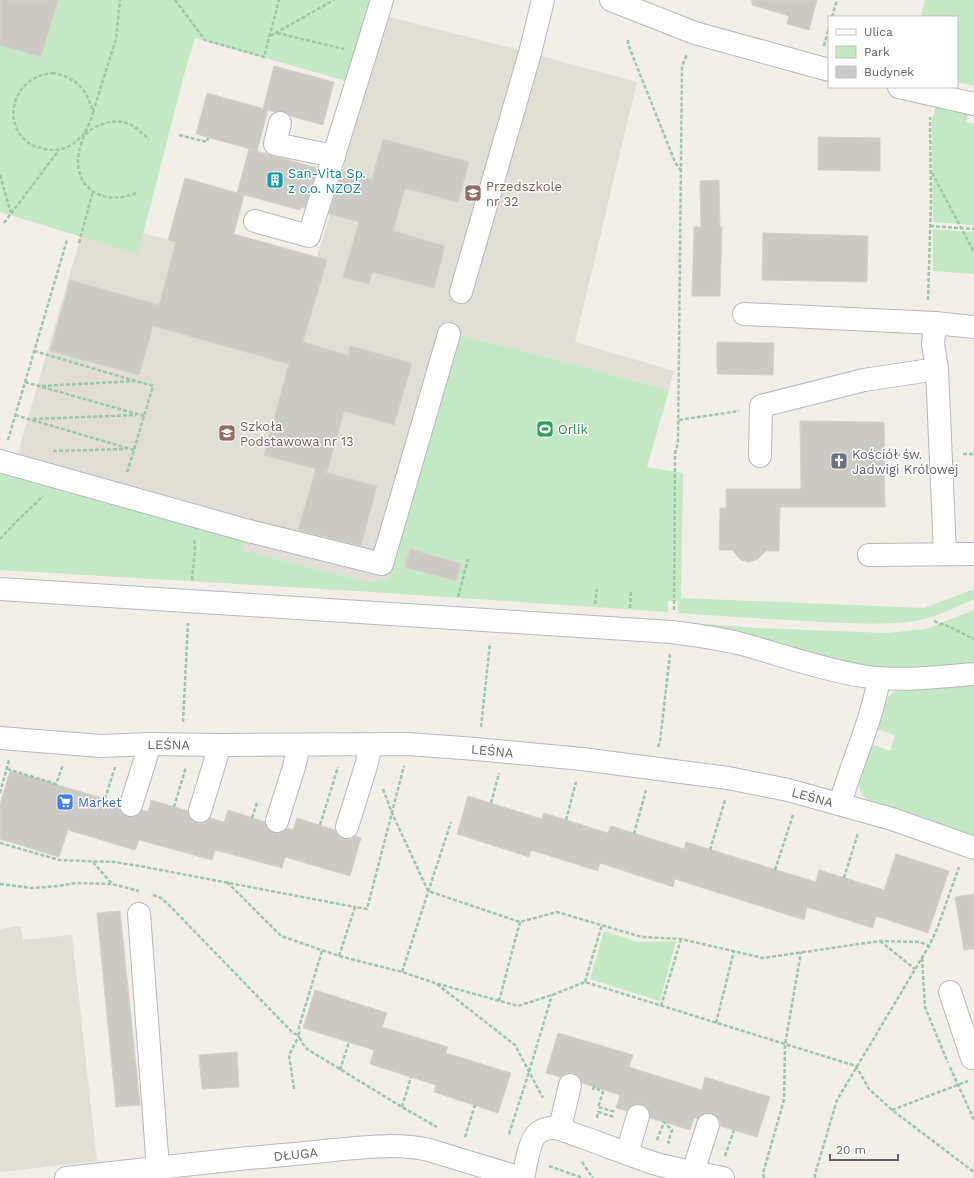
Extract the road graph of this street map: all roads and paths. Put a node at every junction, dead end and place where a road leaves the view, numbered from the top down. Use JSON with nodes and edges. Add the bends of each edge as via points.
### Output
{"nodes":[{"id":1,"x":120,"y":0,"type":"edge"},
{"id":2,"x":175,"y":0,"type":"edge"},
{"id":3,"x":280,"y":0,"type":"edge"},
{"id":4,"x":334,"y":0,"type":"edge"},
{"id":5,"x":382,"y":0,"type":"edge"},
{"id":6,"x":543,"y":0,"type":"edge"},
{"id":7,"x":611,"y":0,"type":"edge"},
{"id":8,"x":837,"y":0,"type":"edge"},
{"id":9,"x":832,"y":16,"type":"edge"},
{"id":10,"x":276,"y":33,"type":"junction"},
{"id":11,"x":695,"y":33,"type":"junction"},
{"id":12,"x":270,"y":36,"type":"junction"},
{"id":13,"x":628,"y":40,"type":"dead end"},
{"id":14,"x":347,"y":50,"type":"dead end"},
{"id":15,"x":828,"y":70,"type":"edge"},
{"id":16,"x":904,"y":88,"type":"edge"},
{"id":17,"x":933,"y":94,"type":"junction"},
{"id":18,"x":974,"y":104,"type":"edge"},
{"id":19,"x":93,"y":112,"type":"junction"},
{"id":20,"x":280,"y":123,"type":"dead end"},
{"id":21,"x":85,"y":134,"type":"junction"},
{"id":22,"x":179,"y":135,"type":"dead end"},
{"id":23,"x":208,"y":138,"type":"dead end"},
{"id":24,"x":149,"y":140,"type":"dead end"},
{"id":25,"x":59,"y":150,"type":"junction"},
{"id":26,"x":334,"y":156,"type":"junction"},
{"id":27,"x":681,"y":171,"type":"junction"},
{"id":28,"x":931,"y":171,"type":"junction"},
{"id":29,"x":0,"y":175,"type":"edge"},
{"id":30,"x":93,"y":191,"type":"junction"},
{"id":31,"x":136,"y":193,"type":"dead end"},
{"id":32,"x":12,"y":214,"type":"junction"},
{"id":33,"x":254,"y":221,"type":"dead end"},
{"id":34,"x":4,"y":223,"type":"dead end"},
{"id":35,"x":930,"y":226,"type":"junction"},
{"id":36,"x":961,"y":228,"type":"junction"},
{"id":37,"x":974,"y":229,"type":"edge"},
{"id":38,"x":68,"y":240,"type":"dead end"},
{"id":39,"x":79,"y":243,"type":"dead end"},
{"id":40,"x":974,"y":252,"type":"edge"},
{"id":41,"x":461,"y":292,"type":"dead end"},
{"id":42,"x":744,"y":314,"type":"dead end"},
{"id":43,"x":931,"y":323,"type":"junction"},
{"id":44,"x":974,"y":327,"type":"edge"},
{"id":45,"x":449,"y":334,"type":"dead end"},
{"id":46,"x":34,"y":351,"type":"junction"},
{"id":47,"x":937,"y":369,"type":"junction"},
{"id":48,"x":137,"y":381,"type":"junction"},
{"id":49,"x":25,"y":382,"type":"junction"},
{"id":50,"x":39,"y":386,"type":"junction"},
{"id":51,"x":761,"y":408,"type":"junction"},
{"id":52,"x":139,"y":414,"type":"junction"},
{"id":53,"x":15,"y":415,"type":"junction"},
{"id":54,"x":144,"y":416,"type":"junction"},
{"id":55,"x":30,"y":419,"type":"junction"},
{"id":56,"x":678,"y":420,"type":"junction"},
{"id":57,"x":130,"y":449,"type":"junction"},
{"id":58,"x":134,"y":450,"type":"junction"},
{"id":59,"x":760,"y":456,"type":"dead end"},
{"id":60,"x":1,"y":461,"type":"edge"},
{"id":61,"x":36,"y":471,"type":"junction"},
{"id":62,"x":62,"y":478,"type":"junction"},
{"id":63,"x":121,"y":495,"type":"junction"},
{"id":64,"x":192,"y":515,"type":"junction"},
{"id":65,"x":0,"y":539,"type":"edge"},
{"id":66,"x":945,"y":554,"type":"junction"},
{"id":67,"x":974,"y":554,"type":"edge"},
{"id":68,"x":869,"y":555,"type":"dead end"},
{"id":69,"x":468,"y":559,"type":"dead end"},
{"id":70,"x":0,"y":589,"type":"edge"},
{"id":71,"x":597,"y":589,"type":"dead end"},
{"id":72,"x":631,"y":590,"type":"dead end"},
{"id":73,"x":190,"y":601,"type":"junction"},
{"id":74,"x":456,"y":603,"type":"dead end"},
{"id":75,"x":595,"y":611,"type":"dead end"},
{"id":76,"x":629,"y":614,"type":"dead end"},
{"id":77,"x":674,"y":618,"type":"dead end"},
{"id":78,"x":493,"y":620,"type":"junction"},
{"id":79,"x":934,"y":621,"type":"dead end"},
{"id":80,"x":974,"y":639,"type":"edge"},
{"id":81,"x":671,"y":650,"type":"dead end"},
{"id":82,"x":974,"y":674,"type":"edge"},
{"id":83,"x":879,"y":678,"type":"junction"},
{"id":84,"x":0,"y":738,"type":"edge"},
{"id":85,"x":150,"y":744,"type":"junction"},
{"id":86,"x":187,"y":744,"type":"junction"},
{"id":87,"x":408,"y":744,"type":"junction"},
{"id":88,"x":220,"y":745,"type":"junction"},
{"id":89,"x":299,"y":745,"type":"junction"},
{"id":90,"x":371,"y":745,"type":"junction"},
{"id":91,"x":476,"y":749,"type":"junction"},
{"id":92,"x":10,"y":759,"type":"dead end"},
{"id":93,"x":64,"y":762,"type":"dead end"},
{"id":94,"x":116,"y":765,"type":"dead end"},
{"id":95,"x":338,"y":767,"type":"dead end"},
{"id":96,"x":651,"y":768,"type":"junction"},
{"id":97,"x":7,"y":769,"type":"junction"},
{"id":98,"x":500,"y":771,"type":"dead end"},
{"id":99,"x":382,"y":786,"type":"dead end"},
{"id":100,"x":799,"y":792,"type":"junction"},
{"id":101,"x":0,"y":793,"type":"edge"},
{"id":102,"x":258,"y":798,"type":"dead end"},
{"id":103,"x":105,"y":799,"type":"dead end"},
{"id":104,"x":725,"y":800,"type":"dead end"},
{"id":105,"x":491,"y":803,"type":"dead end"},
{"id":106,"x":571,"y":804,"type":"dead end"},
{"id":107,"x":840,"y":804,"type":"junction"},
{"id":108,"x":131,"y":805,"type":"dead end"},
{"id":109,"x":174,"y":807,"type":"dead end"},
{"id":110,"x":200,"y":811,"type":"dead end"},
{"id":111,"x":392,"y":813,"type":"junction"},
{"id":112,"x":252,"y":818,"type":"dead end"},
{"id":113,"x":566,"y":820,"type":"dead end"},
{"id":114,"x":277,"y":821,"type":"dead end"},
{"id":115,"x":450,"y":822,"type":"dead end"},
{"id":116,"x":320,"y":825,"type":"dead end"},
{"id":117,"x":347,"y":827,"type":"dead end"},
{"id":118,"x":858,"y":832,"type":"dead end"},
{"id":119,"x":634,"y":834,"type":"dead end"},
{"id":120,"x":0,"y":843,"type":"edge"},
{"id":121,"x":974,"y":848,"type":"edge"},
{"id":122,"x":710,"y":850,"type":"dead end"},
{"id":123,"x":92,"y":861,"type":"junction"},
{"id":124,"x":960,"y":864,"type":"dead end"},
{"id":125,"x":775,"y":870,"type":"dead end"},
{"id":126,"x":844,"y":878,"type":"dead end"},
{"id":127,"x":227,"y":882,"type":"junction"},
{"id":128,"x":0,"y":884,"type":"edge"},
{"id":129,"x":112,"y":884,"type":"junction"},
{"id":130,"x":140,"y":891,"type":"dead end"},
{"id":131,"x":428,"y":891,"type":"junction"},
{"id":132,"x":152,"y":894,"type":"dead end"},
{"id":133,"x":355,"y":907,"type":"junction"},
{"id":134,"x":139,"y":914,"type":"dead end"},
{"id":135,"x":520,"y":922,"type":"junction"},
{"id":136,"x":602,"y":925,"type":"junction"},
{"id":137,"x":681,"y":939,"type":"junction"},
{"id":138,"x":880,"y":941,"type":"junction"},
{"id":139,"x":929,"y":946,"type":"junction"},
{"id":140,"x":322,"y":951,"type":"junction"},
{"id":141,"x":734,"y":951,"type":"junction"},
{"id":142,"x":801,"y":952,"type":"junction"},
{"id":143,"x":338,"y":956,"type":"junction"},
{"id":144,"x":915,"y":969,"type":"junction"},
{"id":145,"x":402,"y":972,"type":"junction"},
{"id":146,"x":585,"y":982,"type":"junction"},
{"id":147,"x":435,"y":983,"type":"junction"},
{"id":148,"x":950,"y":992,"type":"dead end"},
{"id":149,"x":552,"y":995,"type":"junction"},
{"id":150,"x":499,"y":1001,"type":"junction"},
{"id":151,"x":661,"y":1006,"type":"junction"},
{"id":152,"x":716,"y":1023,"type":"junction"},
{"id":153,"x":299,"y":1036,"type":"junction"},
{"id":154,"x":349,"y":1042,"type":"dead end"},
{"id":155,"x":785,"y":1045,"type":"junction"},
{"id":156,"x":974,"y":1057,"type":"edge"},
{"id":157,"x":856,"y":1066,"type":"junction"},
{"id":158,"x":340,"y":1070,"type":"junction"},
{"id":159,"x":529,"y":1072,"type":"junction"},
{"id":160,"x":411,"y":1077,"type":"dead end"},
{"id":161,"x":974,"y":1078,"type":"edge"},
{"id":162,"x":570,"y":1085,"type":"dead end"},
{"id":163,"x":594,"y":1087,"type":"dead end"},
{"id":164,"x":294,"y":1089,"type":"dead end"},
{"id":165,"x":475,"y":1105,"type":"dead end"},
{"id":166,"x":402,"y":1107,"type":"junction"},
{"id":167,"x":892,"y":1110,"type":"junction"},
{"id":168,"x":630,"y":1115,"type":"joint"},
{"id":169,"x":615,"y":1118,"type":"dead end"},
{"id":170,"x":604,"y":1120,"type":"dead end"},
{"id":171,"x":708,"y":1125,"type":"dead end"},
{"id":172,"x":438,"y":1128,"type":"dead end"},
{"id":173,"x":560,"y":1128,"type":"junction"},
{"id":174,"x":672,"y":1130,"type":"dead end"},
{"id":175,"x":734,"y":1130,"type":"dead end"},
{"id":176,"x":508,"y":1135,"type":"dead end"},
{"id":177,"x":465,"y":1138,"type":"dead end"},
{"id":178,"x":657,"y":1140,"type":"dead end"},
{"id":179,"x":729,"y":1145,"type":"dead end"},
{"id":180,"x":627,"y":1153,"type":"junction"},
{"id":181,"x":581,"y":1159,"type":"dead end"},
{"id":182,"x":158,"y":1168,"type":"junction"},
{"id":183,"x":471,"y":1171,"type":"edge"},
{"id":184,"x":693,"y":1172,"type":"junction"},
{"id":185,"x":974,"y":1172,"type":"edge"},
{"id":186,"x":66,"y":1178,"type":"edge"},
{"id":187,"x":522,"y":1178,"type":"edge"},
{"id":188,"x":593,"y":1178,"type":"edge"},
{"id":189,"x":723,"y":1178,"type":"edge"},
{"id":190,"x":764,"y":1178,"type":"edge"},
{"id":191,"x":815,"y":1178,"type":"edge"}],
"edges":[{"from":1,"to":19,"type":"path","via":[[116,39]]},
{"from":2,"to":12,"type":"path","via":[[205,40],[264,57]]},
{"from":3,"to":12,"type":"path"},
{"from":4,"to":10,"type":"path"},
{"from":5,"to":26,"type":"street"},
{"from":6,"to":41,"type":"street"},
{"from":7,"to":11,"type":"street"},
{"from":8,"to":9,"type":"path"},
{"from":10,"to":12,"type":"path"},
{"from":10,"to":14,"type":"path"},
{"from":11,"to":15,"type":"street"},
{"from":11,"to":27,"type":"path","via":[[682,66]]},
{"from":13,"to":27,"type":"path","via":[[669,148]]},
{"from":16,"to":17,"type":"street"},
{"from":17,"to":18,"type":"street"},
{"from":17,"to":28,"type":"path","via":[[930,119]]},
{"from":19,"to":21,"type":"path"},
{"from":19,"to":25,"type":"path","via":[[82,88],[69,77],[43,74],[22,88],[17,95],[14,112],[18,129],[35,147]]},
{"from":20,"to":26,"type":"street","via":[[275,144]]},
{"from":21,"to":24,"type":"path","via":[[104,124],[119,121],[139,129]]},
{"from":21,"to":25,"type":"path"},
{"from":21,"to":30,"type":"path","via":[[78,164],[82,179]]},
{"from":22,"to":23,"type":"path","via":[[207,142]]},
{"from":25,"to":32,"type":"path"},
{"from":26,"to":33,"type":"street","via":[[309,236]]},
{"from":27,"to":56,"type":"path"},
{"from":28,"to":35,"type":"path"},
{"from":28,"to":36,"type":"path"},
{"from":29,"to":32,"type":"path"},
{"from":30,"to":31,"type":"path","via":[[114,198]]},
{"from":30,"to":39,"type":"path"},
{"from":32,"to":34,"type":"path"},
{"from":35,"to":36,"type":"path"},
{"from":35,"to":43,"type":"path"},
{"from":36,"to":37,"type":"path"},
{"from":36,"to":40,"type":"path"},
{"from":38,"to":46,"type":"path"},
{"from":42,"to":43,"type":"street"},
{"from":43,"to":44,"type":"street"},
{"from":43,"to":47,"type":"street"},
{"from":45,"to":64,"type":"street","via":[[382,564]]},
{"from":46,"to":48,"type":"path"},
{"from":46,"to":49,"type":"path"},
{"from":47,"to":51,"type":"street","via":[[864,380]]},
{"from":47,"to":66,"type":"street"},
{"from":48,"to":50,"type":"path"},
{"from":48,"to":54,"type":"path","via":[[153,386]]},
{"from":49,"to":50,"type":"path"},
{"from":49,"to":53,"type":"path"},
{"from":50,"to":52,"type":"path"},
{"from":51,"to":56,"type":"path"},
{"from":51,"to":59,"type":"street"},
{"from":52,"to":54,"type":"path"},
{"from":52,"to":55,"type":"path"},
{"from":53,"to":55,"type":"path"},
{"from":53,"to":60,"type":"path"},
{"from":54,"to":58,"type":"path"},
{"from":55,"to":57,"type":"path"},
{"from":56,"to":77,"type":"path","via":[[678,443],[675,453]]},
{"from":57,"to":58,"type":"path"},
{"from":57,"to":61,"type":"path","via":[[47,451]]},
{"from":58,"to":63,"type":"path"},
{"from":60,"to":61,"type":"street"},
{"from":61,"to":62,"type":"street"},
{"from":62,"to":63,"type":"street"},
{"from":62,"to":65,"type":"path"},
{"from":63,"to":64,"type":"street"},
{"from":64,"to":73,"type":"path","via":[[195,549]]},
{"from":66,"to":67,"type":"street"},
{"from":66,"to":68,"type":"street"},
{"from":69,"to":74,"type":"path"},
{"from":70,"to":73,"type":"street"},
{"from":71,"to":75,"type":"path"},
{"from":72,"to":76,"type":"path"},
{"from":73,"to":78,"type":"street"},
{"from":73,"to":86,"type":"path","via":[[183,727]]},
{"from":78,"to":83,"type":"street","via":[[696,635],[738,643],[840,672]]},
{"from":78,"to":91,"type":"path","via":[[480,738]]},
{"from":79,"to":80,"type":"path"},
{"from":81,"to":96,"type":"path","via":[[660,742]]},
{"from":82,"to":83,"type":"street","via":[[927,678]]},
{"from":83,"to":107,"type":"street","via":[[874,704]]},
{"from":84,"to":85,"type":"street","name":"LEŚNA","via":[[101,746]]},
{"from":85,"to":86,"type":"street","name":"LEŚNA"},
{"from":85,"to":108,"type":"street"},
{"from":86,"to":88,"type":"street","name":"LEŚNA"},
{"from":86,"to":109,"type":"path","via":[[190,757]]},
{"from":87,"to":90,"type":"street","name":"LEŚNA"},
{"from":87,"to":91,"type":"street","name":"LEŚNA"},
{"from":87,"to":111,"type":"path"},
{"from":88,"to":89,"type":"street","name":"LEŚNA"},
{"from":88,"to":110,"type":"street"},
{"from":89,"to":90,"type":"street","name":"LEŚNA"},
{"from":89,"to":114,"type":"street"},
{"from":90,"to":117,"type":"street"},
{"from":91,"to":96,"type":"street","name":"LEŚNA"},
{"from":92,"to":97,"type":"path"},
{"from":93,"to":97,"type":"path","via":[[56,784]]},
{"from":94,"to":103,"type":"path"},
{"from":95,"to":116,"type":"path"},
{"from":96,"to":100,"type":"street","name":"LEŚNA","via":[[728,778]]},
{"from":96,"to":119,"type":"path"},
{"from":97,"to":101,"type":"path"},
{"from":98,"to":105,"type":"path"},
{"from":99,"to":111,"type":"path"},
{"from":100,"to":107,"type":"street","name":"LEŚNA"},
{"from":100,"to":125,"type":"path"},
{"from":102,"to":112,"type":"path"},
{"from":104,"to":122,"type":"path"},
{"from":106,"to":113,"type":"path"},
{"from":107,"to":121,"type":"street","name":"LEŚNA"},
{"from":111,"to":131,"type":"path"},
{"from":111,"to":133,"type":"path","via":[[367,909]]},
{"from":115,"to":131,"type":"path"},
{"from":118,"to":126,"type":"path"},
{"from":120,"to":123,"type":"path","via":[[59,860]]},
{"from":123,"to":127,"type":"path","via":[[137,865]]},
{"from":123,"to":129,"type":"path"},
{"from":124,"to":139,"type":"path"},
{"from":127,"to":133,"type":"path"},
{"from":127,"to":140,"type":"path","via":[[281,936]]},
{"from":128,"to":129,"type":"path","via":[[32,888],[76,883]]},
{"from":129,"to":130,"type":"path"},
{"from":131,"to":135,"type":"path"},
{"from":131,"to":145,"type":"path"},
{"from":132,"to":153,"type":"path","via":[[169,905],[292,1032]]},
{"from":133,"to":143,"type":"path"},
{"from":134,"to":182,"type":"street"},
{"from":135,"to":136,"type":"path","via":[[557,912]]},
{"from":135,"to":150,"type":"path"},
{"from":136,"to":137,"type":"path","via":[[642,937]]},
{"from":136,"to":146,"type":"path"},
{"from":137,"to":141,"type":"path"},
{"from":137,"to":151,"type":"path"},
{"from":138,"to":139,"type":"path","via":[[920,942]]},
{"from":138,"to":142,"type":"path"},
{"from":138,"to":144,"type":"path"},
{"from":139,"to":144,"type":"path"},
{"from":140,"to":143,"type":"path"},
{"from":140,"to":153,"type":"path","via":[[299,1027]]},
{"from":141,"to":142,"type":"path","via":[[763,958]]},
{"from":141,"to":152,"type":"path"},
{"from":142,"to":155,"type":"path"},
{"from":143,"to":145,"type":"path"},
{"from":144,"to":157,"type":"path"},
{"from":145,"to":147,"type":"path"},
{"from":146,"to":149,"type":"path"},
{"from":146,"to":151,"type":"path"},
{"from":147,"to":150,"type":"path"},
{"from":147,"to":159,"type":"path","via":[[515,1045]]},
{"from":148,"to":156,"type":"street","via":[[969,1052],[972,1058]]},
{"from":149,"to":150,"type":"path","via":[[518,1006]]},
{"from":149,"to":159,"type":"path"},
{"from":151,"to":152,"type":"path"},
{"from":152,"to":155,"type":"path"},
{"from":153,"to":158,"type":"path","via":[[307,1049]]},
{"from":153,"to":164,"type":"path","via":[[289,1055]]},
{"from":154,"to":158,"type":"path"},
{"from":155,"to":157,"type":"path"},
{"from":155,"to":190,"type":"path","via":[[784,1100],[763,1173]]},
{"from":157,"to":167,"type":"path","via":[[869,1089]]},
{"from":157,"to":191,"type":"path","via":[[837,1100]]},
{"from":158,"to":166,"type":"path"},
{"from":159,"to":173,"type":"path"},
{"from":159,"to":176,"type":"path"},
{"from":160,"to":166,"type":"path"},
{"from":161,"to":167,"type":"path"},
{"from":162,"to":173,"type":"street"},
{"from":163,"to":168,"type":"path","via":[[603,1092],[598,1107]]},
{"from":165,"to":177,"type":"path"},
{"from":166,"to":172,"type":"path"},
{"from":167,"to":185,"type":"path"},
{"from":168,"to":180,"type":"street"},
{"from":169,"to":170,"type":"path","via":[[598,1112],[596,1118]]},
{"from":171,"to":184,"type":"street"},
{"from":173,"to":180,"type":"street"},
{"from":173,"to":187,"type":"street","via":[[550,1128],[535,1135]]},
{"from":174,"to":178,"type":"path","via":[[664,1122]]},
{"from":175,"to":179,"type":"path"},
{"from":180,"to":184,"type":"street","via":[[660,1165]]},
{"from":181,"to":188,"type":"path"},
{"from":182,"to":183,"type":"street","name":"DŁUGA","via":[[374,1146],[397,1146],[429,1150]]},
{"from":182,"to":186,"type":"street","name":"DŁUGA"},
{"from":183,"to":187,"type":"street","name":"DŁUGA"},
{"from":184,"to":189,"type":"street"}]}
